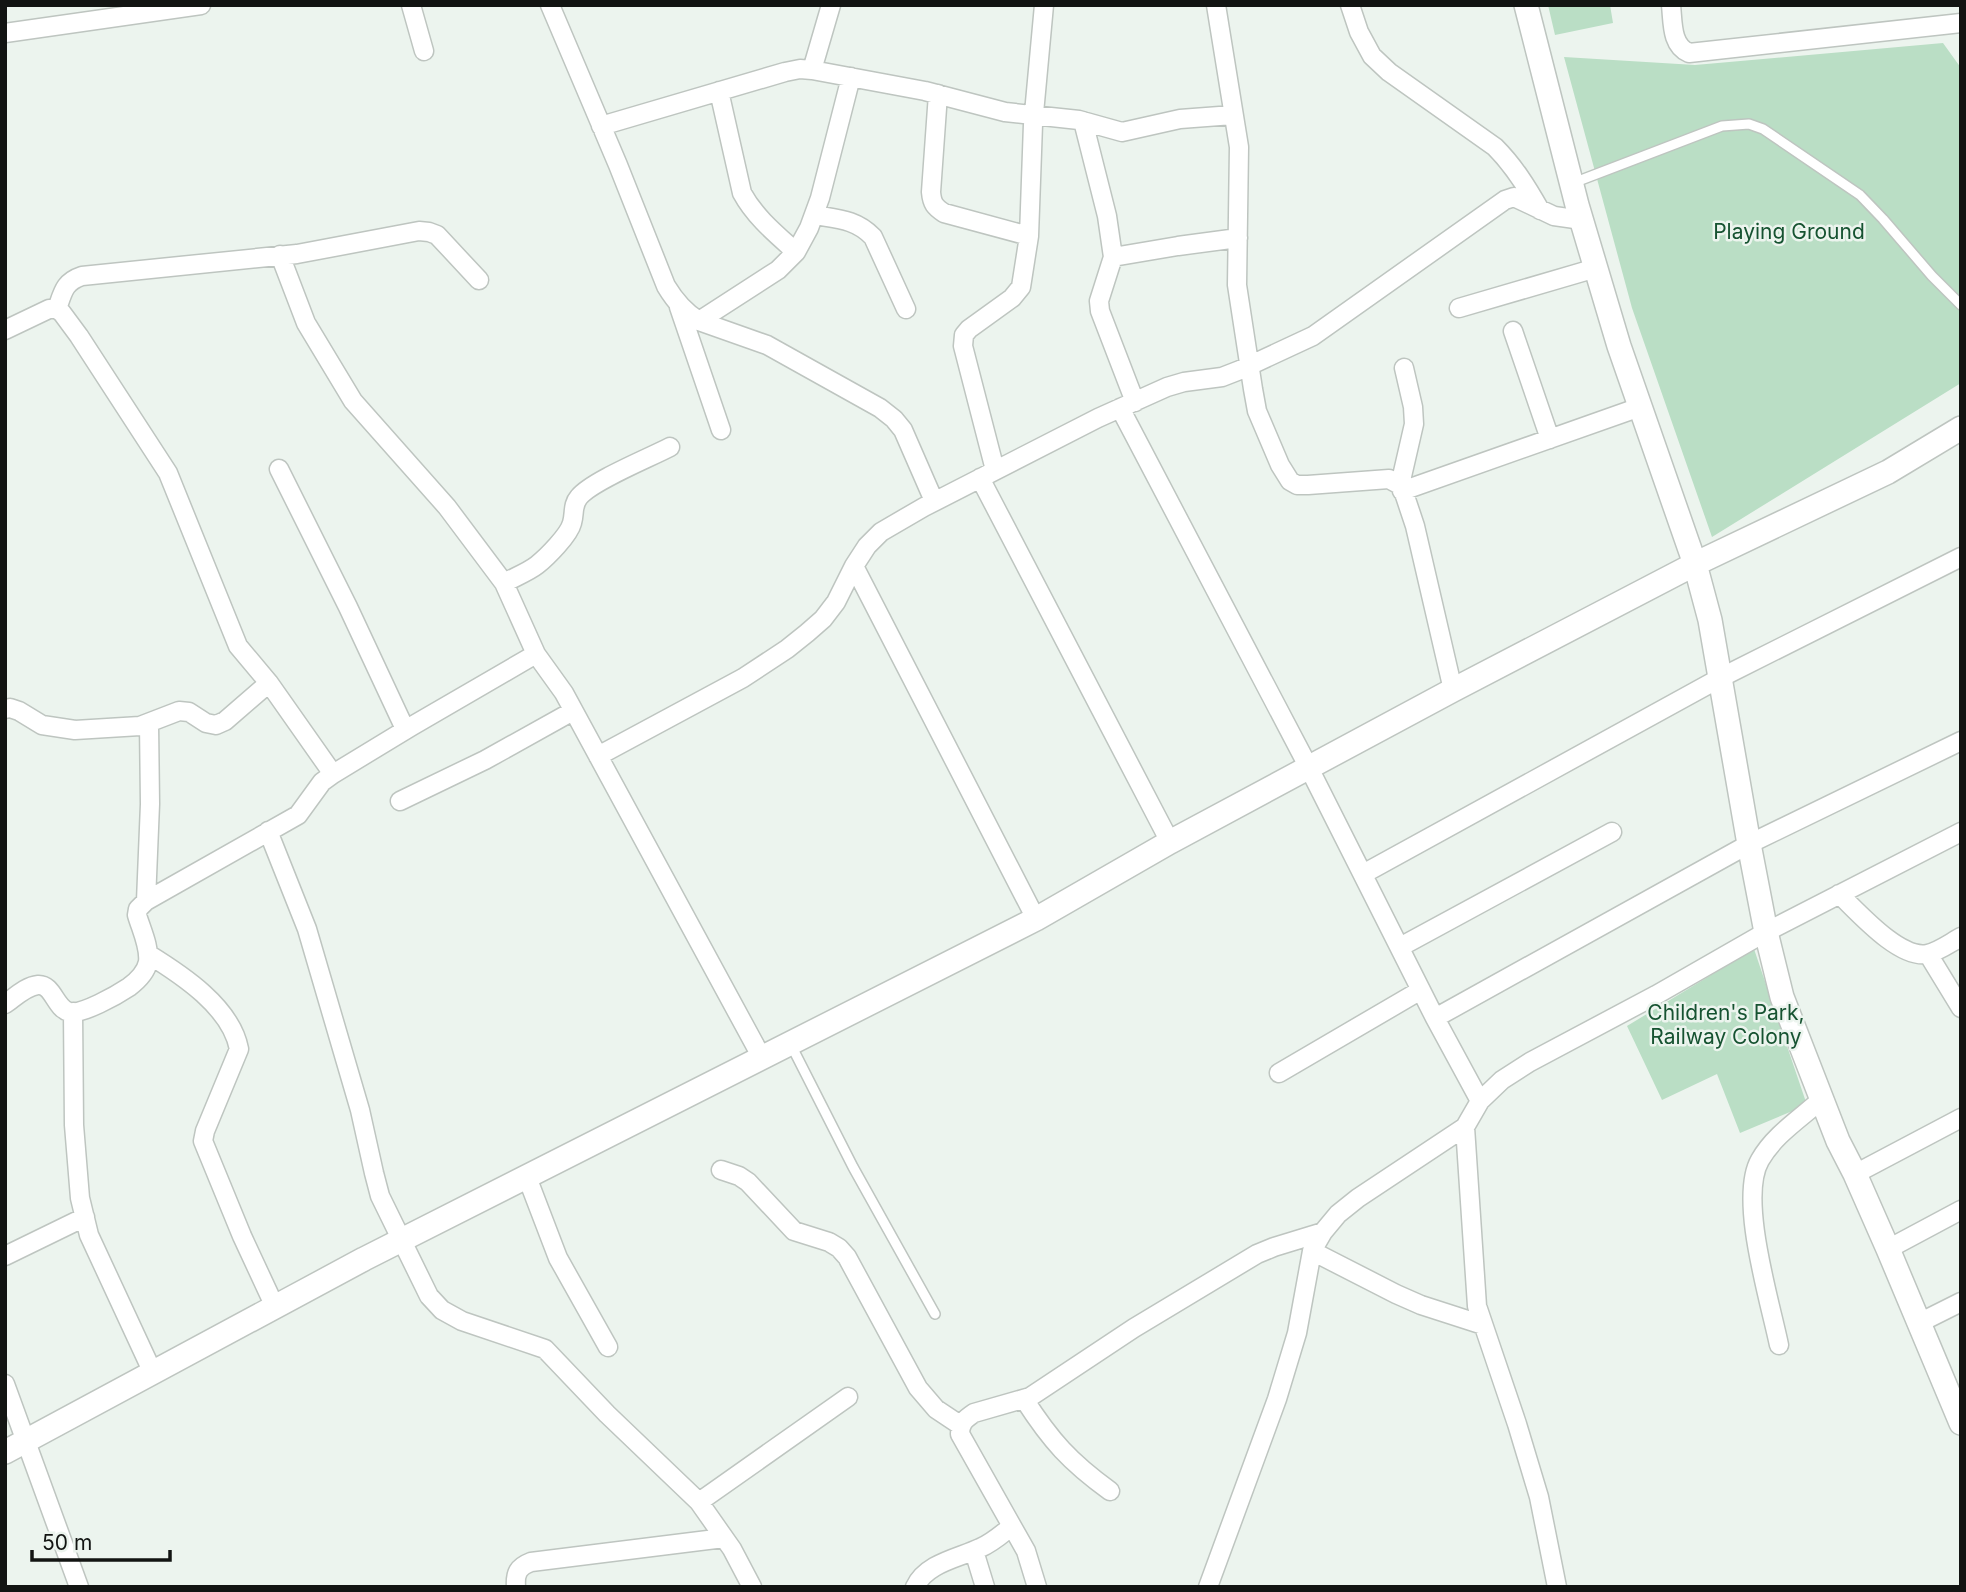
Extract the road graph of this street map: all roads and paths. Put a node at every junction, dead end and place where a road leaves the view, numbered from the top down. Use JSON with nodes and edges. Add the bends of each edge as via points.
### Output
{"nodes":[{"id":1,"x":201,"y":5,"type":"edge"},
{"id":2,"x":411,"y":5,"type":"edge"},
{"id":3,"x":550,"y":5,"type":"edge"},
{"id":4,"x":831,"y":5,"type":"edge"},
{"id":5,"x":1044,"y":5,"type":"edge"},
{"id":6,"x":1216,"y":5,"type":"edge"},
{"id":7,"x":1350,"y":5,"type":"edge"},
{"id":8,"x":1526,"y":5,"type":"edge"},
{"id":9,"x":1671,"y":5,"type":"edge"},
{"id":10,"x":1961,"y":23,"type":"edge"},
{"id":11,"x":5,"y":33,"type":"edge"},
{"id":12,"x":424,"y":51,"type":"dead end"},
{"id":13,"x":812,"y":69,"type":"junction"},
{"id":14,"x":851,"y":77,"type":"junction"},
{"id":15,"x":719,"y":91,"type":"junction"},
{"id":16,"x":937,"y":94,"type":"junction"},
{"id":17,"x":1034,"y":114,"type":"junction"},
{"id":18,"x":1233,"y":115,"type":"junction"},
{"id":19,"x":1083,"y":121,"type":"junction"},
{"id":20,"x":601,"y":126,"type":"junction"},
{"id":21,"x":1572,"y":184,"type":"junction"},
{"id":22,"x":1540,"y":211,"type":"junction"},
{"id":23,"x":814,"y":215,"type":"junction"},
{"id":24,"x":1582,"y":220,"type":"junction"},
{"id":25,"x":1029,"y":236,"type":"junction"},
{"id":26,"x":1238,"y":239,"type":"junction"},
{"id":27,"x":796,"y":252,"type":"junction"},
{"id":28,"x":280,"y":255,"type":"junction"},
{"id":29,"x":1113,"y":257,"type":"junction"},
{"id":30,"x":1596,"y":268,"type":"junction"},
{"id":31,"x":479,"y":280,"type":"dead end"},
{"id":32,"x":678,"y":304,"type":"junction"},
{"id":33,"x":1961,"y":306,"type":"edge"},
{"id":34,"x":1459,"y":308,"type":"dead end"},
{"id":35,"x":57,"y":309,"type":"junction"},
{"id":36,"x":906,"y":309,"type":"dead end"},
{"id":37,"x":699,"y":321,"type":"junction"},
{"id":38,"x":5,"y":330,"type":"edge"},
{"id":39,"x":1513,"y":331,"type":"dead end"},
{"id":40,"x":1249,"y":366,"type":"junction"},
{"id":41,"x":1404,"y":368,"type":"dead end"},
{"id":42,"x":1128,"y":405,"type":"junction"},
{"id":43,"x":1640,"y":407,"type":"junction"},
{"id":44,"x":1961,"y":428,"type":"edge"},
{"id":45,"x":721,"y":430,"type":"dead end"},
{"id":46,"x":1550,"y":439,"type":"junction"},
{"id":47,"x":670,"y":447,"type":"dead end"},
{"id":48,"x":279,"y":469,"type":"dead end"},
{"id":49,"x":987,"y":474,"type":"junction"},
{"id":50,"x":1401,"y":488,"type":"junction"},
{"id":51,"x":934,"y":501,"type":"junction"},
{"id":52,"x":1961,"y":556,"type":"edge"},
{"id":53,"x":1695,"y":564,"type":"junction"},
{"id":54,"x":854,"y":566,"type":"junction"},
{"id":55,"x":504,"y":583,"type":"junction"},
{"id":56,"x":536,"y":654,"type":"junction"},
{"id":57,"x":1720,"y":678,"type":"junction"},
{"id":58,"x":269,"y":683,"type":"junction"},
{"id":59,"x":1453,"y":690,"type":"junction"},
{"id":60,"x":5,"y":709,"type":"edge"},
{"id":61,"x":573,"y":711,"type":"junction"},
{"id":62,"x":149,"y":723,"type":"junction"},
{"id":63,"x":405,"y":729,"type":"junction"},
{"id":64,"x":1961,"y":741,"type":"edge"},
{"id":65,"x":598,"y":756,"type":"junction"},
{"id":66,"x":1309,"y":768,"type":"junction"},
{"id":67,"x":333,"y":774,"type":"junction"},
{"id":68,"x":400,"y":801,"type":"dead end"},
{"id":69,"x":268,"y":831,"type":"junction"},
{"id":70,"x":1612,"y":832,"type":"dead end"},
{"id":71,"x":1961,"y":832,"type":"edge"},
{"id":72,"x":1170,"y":842,"type":"junction"},
{"id":73,"x":1749,"y":844,"type":"junction"},
{"id":74,"x":1363,"y":874,"type":"junction"},
{"id":75,"x":1839,"y":894,"type":"junction"},
{"id":76,"x":146,"y":901,"type":"junction"},
{"id":77,"x":1035,"y":919,"type":"junction"},
{"id":78,"x":1766,"y":932,"type":"junction"},
{"id":79,"x":1961,"y":937,"type":"edge"},
{"id":80,"x":1400,"y":947,"type":"junction"},
{"id":81,"x":148,"y":954,"type":"junction"},
{"id":82,"x":1928,"y":954,"type":"junction"},
{"id":83,"x":1421,"y":990,"type":"junction"},
{"id":84,"x":5,"y":1004,"type":"edge"},
{"id":85,"x":1961,"y":1008,"type":"edge"},
{"id":86,"x":73,"y":1012,"type":"junction"},
{"id":87,"x":1435,"y":1018,"type":"junction"},
{"id":88,"x":791,"y":1044,"type":"junction"},
{"id":89,"x":762,"y":1058,"type":"junction"},
{"id":90,"x":1279,"y":1073,"type":"dead end"},
{"id":91,"x":1822,"y":1099,"type":"junction"},
{"id":92,"x":1480,"y":1101,"type":"junction"},
{"id":93,"x":1961,"y":1118,"type":"edge"},
{"id":94,"x":1465,"y":1127,"type":"junction"},
{"id":95,"x":721,"y":1170,"type":"dead end"},
{"id":96,"x":1855,"y":1174,"type":"junction"},
{"id":97,"x":527,"y":1177,"type":"junction"},
{"id":98,"x":1961,"y":1210,"type":"edge"},
{"id":99,"x":85,"y":1217,"type":"junction"},
{"id":100,"x":1323,"y":1232,"type":"junction"},
{"id":101,"x":403,"y":1240,"type":"junction"},
{"id":102,"x":1888,"y":1249,"type":"junction"},
{"id":103,"x":1312,"y":1251,"type":"junction"},
{"id":104,"x":5,"y":1256,"type":"edge"},
{"id":105,"x":1961,"y":1302,"type":"edge"},
{"id":106,"x":275,"y":1307,"type":"junction"},
{"id":107,"x":934,"y":1314,"type":"dead end"},
{"id":108,"x":1919,"y":1323,"type":"junction"},
{"id":109,"x":1483,"y":1325,"type":"junction"},
{"id":110,"x":1779,"y":1345,"type":"dead end"},
{"id":111,"x":608,"y":1347,"type":"dead end"},
{"id":112,"x":153,"y":1373,"type":"junction"},
{"id":113,"x":5,"y":1384,"type":"edge"},
{"id":114,"x":1955,"y":1393,"type":"edge"},
{"id":115,"x":848,"y":1396,"type":"dead end"},
{"id":116,"x":1024,"y":1399,"type":"junction"},
{"id":117,"x":1961,"y":1423,"type":"edge"},
{"id":118,"x":960,"y":1425,"type":"junction"},
{"id":119,"x":26,"y":1441,"type":"junction"},
{"id":120,"x":5,"y":1452,"type":"edge"},
{"id":121,"x":1110,"y":1491,"type":"dead end"},
{"id":122,"x":699,"y":1502,"type":"junction"},
{"id":123,"x":1012,"y":1526,"type":"junction"},
{"id":124,"x":724,"y":1538,"type":"junction"},
{"id":125,"x":974,"y":1551,"type":"junction"},
{"id":126,"x":79,"y":1587,"type":"edge"},
{"id":127,"x":516,"y":1587,"type":"edge"},
{"id":128,"x":752,"y":1587,"type":"edge"},
{"id":129,"x":915,"y":1587,"type":"edge"},
{"id":130,"x":985,"y":1587,"type":"edge"},
{"id":131,"x":1037,"y":1587,"type":"edge"},
{"id":132,"x":1208,"y":1587,"type":"edge"},
{"id":133,"x":1557,"y":1587,"type":"edge"}],
"edges":[{"from":1,"to":11,"type":"street"},
{"from":2,"to":12,"type":"street"},
{"from":3,"to":20,"type":"street"},
{"from":4,"to":13,"type":"street"},
{"from":5,"to":17,"type":"street"},
{"from":6,"to":18,"type":"street"},
{"from":7,"to":22,"type":"street","via":[[1372,55],[1494,147],[1522,178]]},
{"from":8,"to":21,"type":"street"},
{"from":9,"to":10,"type":"street","via":[[1676,42],[1680,50],[1689,53]]},
{"from":13,"to":14,"type":"street"},
{"from":13,"to":15,"type":"street"},
{"from":14,"to":16,"type":"street"},
{"from":14,"to":23,"type":"street"},
{"from":15,"to":20,"type":"street"},
{"from":15,"to":27,"type":"street","via":[[742,194],[760,219]]},
{"from":16,"to":17,"type":"street","via":[[1005,112]]},
{"from":16,"to":25,"type":"street","via":[[931,192],[935,208]]},
{"from":17,"to":19,"type":"street"},
{"from":17,"to":25,"type":"street"},
{"from":18,"to":19,"type":"street","via":[[1180,119],[1122,132]]},
{"from":18,"to":26,"type":"street","via":[[1239,147]]},
{"from":19,"to":29,"type":"street"},
{"from":20,"to":32,"type":"street","via":[[666,286]]},
{"from":21,"to":24,"type":"street"},
{"from":21,"to":33,"type":"lane","via":[[1722,126],[1749,124],[1860,195]]},
{"from":22,"to":24,"type":"street"},
{"from":22,"to":40,"type":"street","via":[[1514,197],[1505,200],[1312,336]]},
{"from":23,"to":27,"type":"street"},
{"from":23,"to":36,"type":"street","via":[[846,220],[873,236]]},
{"from":24,"to":30,"type":"street"},
{"from":25,"to":49,"type":"street","via":[[1021,287],[964,335]]},
{"from":26,"to":29,"type":"street"},
{"from":26,"to":40,"type":"street","via":[[1237,285]]},
{"from":27,"to":37,"type":"street","via":[[778,270]]},
{"from":28,"to":31,"type":"street","via":[[429,232]]},
{"from":28,"to":35,"type":"street","via":[[82,276],[64,289]]},
{"from":28,"to":55,"type":"street","via":[[306,323],[353,401],[447,507]]},
{"from":29,"to":42,"type":"street","via":[[1100,311]]},
{"from":30,"to":34,"type":"street"},
{"from":30,"to":43,"type":"street"},
{"from":32,"to":37,"type":"street"},
{"from":32,"to":45,"type":"street"},
{"from":35,"to":38,"type":"street"},
{"from":35,"to":58,"type":"street","via":[[169,473],[238,646]]},
{"from":37,"to":51,"type":"street","via":[[767,345],[880,408],[903,430]]},
{"from":39,"to":46,"type":"street"},
{"from":40,"to":42,"type":"street","via":[[1222,377],[1167,387]]},
{"from":40,"to":50,"type":"street","via":[[1257,411],[1290,481],[1308,485],[1389,479]]},
{"from":41,"to":50,"type":"street","via":[[1414,424]]},
{"from":42,"to":49,"type":"street"},
{"from":42,"to":66,"type":"street"},
{"from":43,"to":46,"type":"street"},
{"from":43,"to":53,"type":"street"},
{"from":44,"to":53,"type":"street","via":[[1888,472]]},
{"from":46,"to":50,"type":"street"},
{"from":47,"to":55,"type":"street","via":[[579,496],[572,523],[551,552]]},
{"from":48,"to":63,"type":"street"},
{"from":49,"to":51,"type":"street"},
{"from":49,"to":72,"type":"street"},
{"from":50,"to":59,"type":"street","via":[[1415,526]]},
{"from":51,"to":54,"type":"street","via":[[881,532]]},
{"from":52,"to":57,"type":"street"},
{"from":53,"to":57,"type":"street"},
{"from":53,"to":59,"type":"street"},
{"from":54,"to":65,"type":"street","via":[[823,619],[787,649],[743,678]]},
{"from":54,"to":77,"type":"street"},
{"from":55,"to":56,"type":"street"},
{"from":56,"to":61,"type":"street"},
{"from":56,"to":63,"type":"street"},
{"from":57,"to":73,"type":"street"},
{"from":57,"to":74,"type":"street"},
{"from":58,"to":62,"type":"street","via":[[216,725],[179,711]]},
{"from":58,"to":67,"type":"street"},
{"from":59,"to":66,"type":"street"},
{"from":60,"to":62,"type":"street","via":[[19,711],[42,725],[75,730]]},
{"from":61,"to":65,"type":"street"},
{"from":61,"to":68,"type":"street"},
{"from":62,"to":76,"type":"street"},
{"from":63,"to":67,"type":"street"},
{"from":64,"to":73,"type":"street"},
{"from":65,"to":89,"type":"street"},
{"from":66,"to":72,"type":"street"},
{"from":66,"to":74,"type":"street"},
{"from":67,"to":69,"type":"street","via":[[298,815]]},
{"from":69,"to":76,"type":"street"},
{"from":69,"to":101,"type":"street","via":[[307,929],[380,1196]]},
{"from":70,"to":80,"type":"street"},
{"from":71,"to":75,"type":"street"},
{"from":72,"to":77,"type":"street"},
{"from":73,"to":78,"type":"street"},
{"from":73,"to":87,"type":"street"},
{"from":74,"to":80,"type":"street"},
{"from":75,"to":78,"type":"street"},
{"from":75,"to":82,"type":"street","via":[[1893,943],[1915,955]]},
{"from":76,"to":81,"type":"street","via":[[137,915]]},
{"from":77,"to":88,"type":"street"},
{"from":78,"to":91,"type":"street","via":[[1782,997]]},
{"from":78,"to":92,"type":"street","via":[[1530,1062]]},
{"from":79,"to":82,"type":"street"},
{"from":80,"to":83,"type":"street"},
{"from":81,"to":86,"type":"street","via":[[142,975],[130,986]]},
{"from":81,"to":106,"type":"street","via":[[211,1002],[237,1040],[239,1049],[203,1141]]},
{"from":82,"to":85,"type":"street"},
{"from":83,"to":87,"type":"street"},
{"from":83,"to":90,"type":"street"},
{"from":84,"to":86,"type":"street","via":[[28,988],[42,985],[60,1006]]},
{"from":86,"to":99,"type":"street","via":[[74,1125]]},
{"from":87,"to":92,"type":"street"},
{"from":88,"to":89,"type":"street"},
{"from":88,"to":107,"type":"lane"},
{"from":89,"to":97,"type":"street"},
{"from":91,"to":96,"type":"street"},
{"from":91,"to":110,"type":"street","via":[[1772,1143],[1752,1180],[1760,1258]]},
{"from":92,"to":94,"type":"street"},
{"from":93,"to":96,"type":"street"},
{"from":94,"to":100,"type":"street","via":[[1358,1198]]},
{"from":94,"to":109,"type":"street","via":[[1477,1307]]},
{"from":95,"to":118,"type":"street","via":[[748,1182],[794,1231],[839,1248],[918,1388],[936,1409]]},
{"from":96,"to":102,"type":"street"},
{"from":97,"to":101,"type":"street"},
{"from":97,"to":111,"type":"street","via":[[558,1258]]},
{"from":98,"to":102,"type":"street"},
{"from":99,"to":104,"type":"street"},
{"from":99,"to":112,"type":"street","via":[[104,1270]]},
{"from":100,"to":103,"type":"street"},
{"from":100,"to":116,"type":"street","via":[[1274,1247],[1238,1265]]},
{"from":101,"to":106,"type":"street"},
{"from":101,"to":122,"type":"street","via":[[429,1296],[442,1310],[545,1349]]},
{"from":102,"to":108,"type":"street"},
{"from":103,"to":109,"type":"street","via":[[1421,1305]]},
{"from":103,"to":132,"type":"street","via":[[1297,1334],[1277,1399]]},
{"from":105,"to":108,"type":"street"},
{"from":106,"to":112,"type":"street"},
{"from":108,"to":114,"type":"street"},
{"from":109,"to":133,"type":"street","via":[[1539,1497]]},
{"from":112,"to":119,"type":"street"},
{"from":113,"to":119,"type":"street"},
{"from":114,"to":117,"type":"street"},
{"from":115,"to":122,"type":"street"},
{"from":116,"to":118,"type":"street","via":[[974,1413]]},
{"from":116,"to":121,"type":"street","via":[[1059,1449]]},
{"from":118,"to":123,"type":"street","via":[[960,1434]]},
{"from":119,"to":120,"type":"street"},
{"from":119,"to":126,"type":"street"},
{"from":122,"to":124,"type":"street"},
{"from":123,"to":125,"type":"street"},
{"from":123,"to":131,"type":"street"},
{"from":124,"to":127,"type":"street","via":[[531,1562],[518,1569]]},
{"from":124,"to":128,"type":"street"},
{"from":125,"to":129,"type":"street","via":[[928,1571]]},
{"from":125,"to":130,"type":"street"}]}
